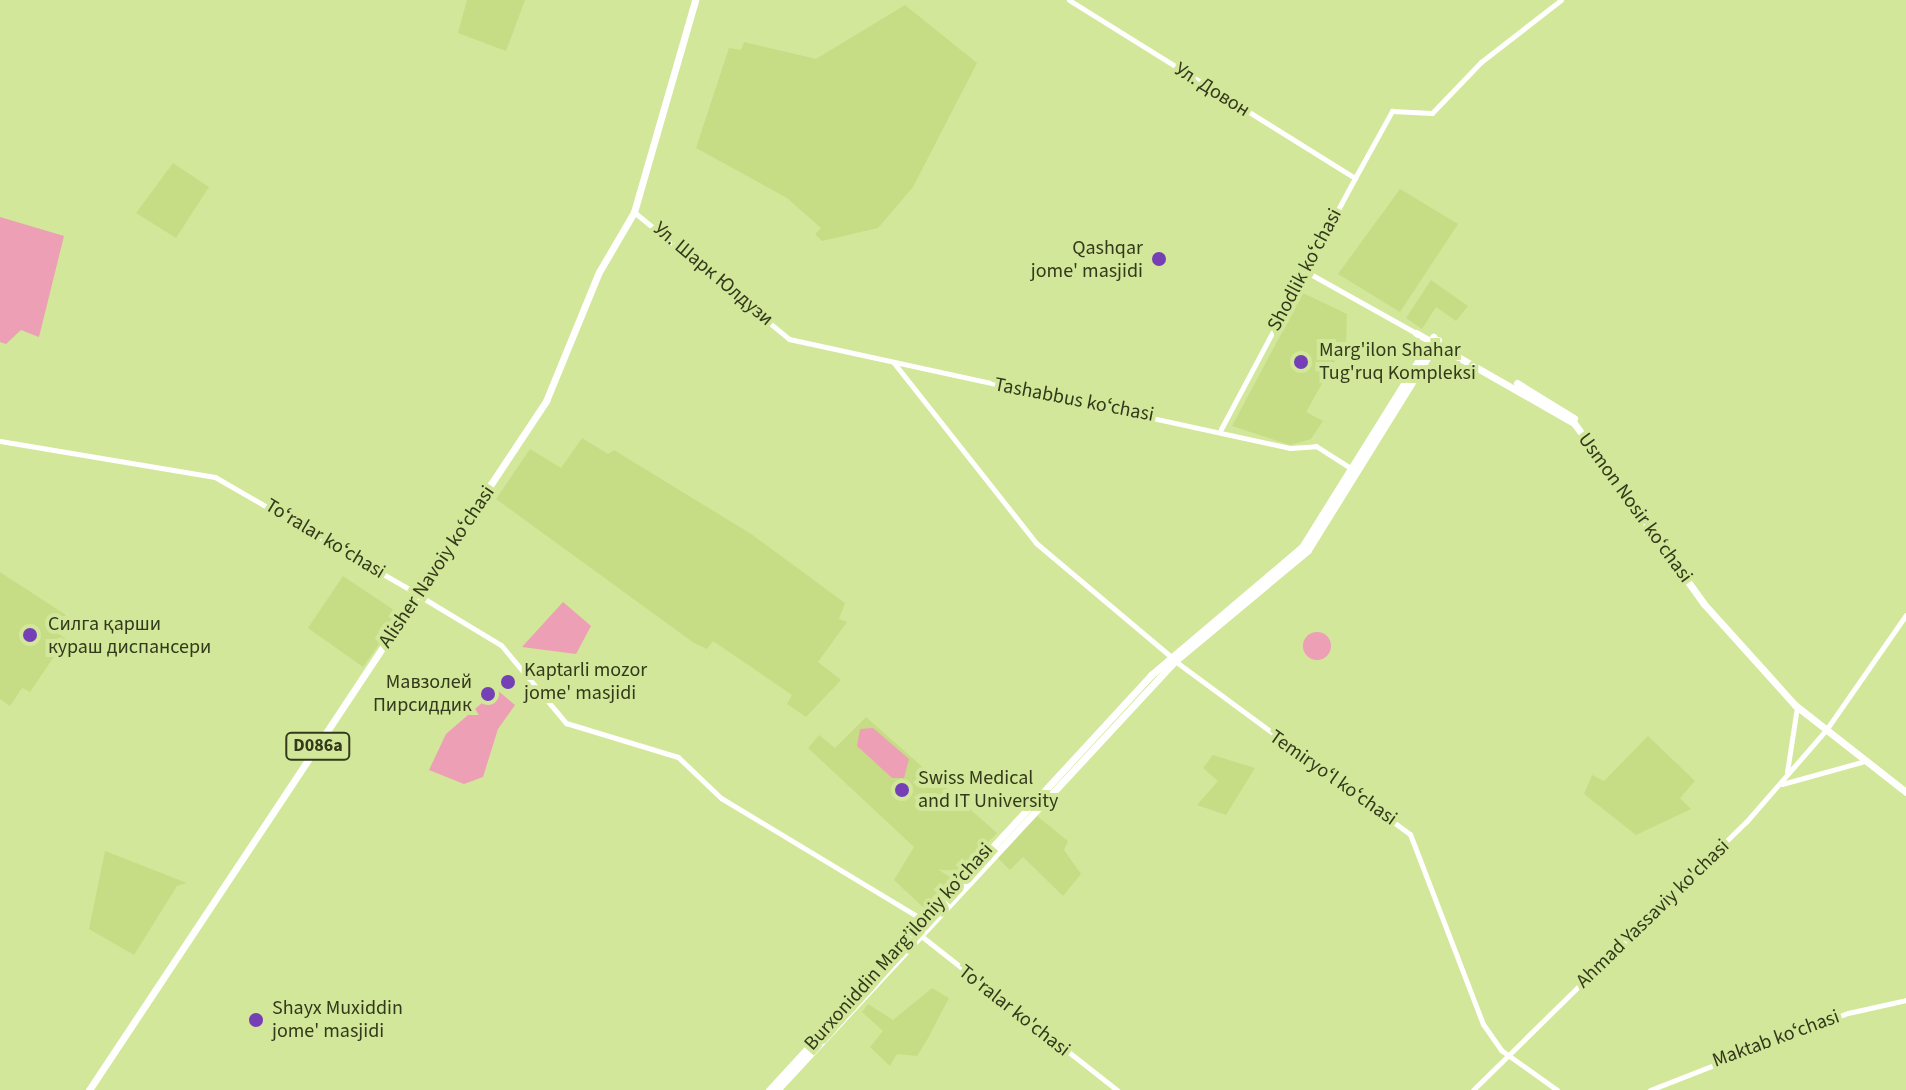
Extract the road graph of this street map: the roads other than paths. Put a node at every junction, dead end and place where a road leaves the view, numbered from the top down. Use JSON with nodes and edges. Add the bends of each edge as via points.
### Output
{"nodes":[{"id":1,"x":695,"y":0,"type":"edge"},
{"id":2,"x":1069,"y":0,"type":"edge"},
{"id":3,"x":1561,"y":0,"type":"edge"},
{"id":4,"x":1355,"y":178,"type":"junction"},
{"id":5,"x":634,"y":212,"type":"junction"},
{"id":6,"x":1305,"y":271,"type":"junction"},
{"id":7,"x":1416,"y":333,"type":"joint"},
{"id":8,"x":789,"y":339,"type":"joint"},
{"id":9,"x":1435,"y":340,"type":"junction"},
{"id":10,"x":894,"y":362,"type":"junction"},
{"id":11,"x":909,"y":366,"type":"junction"},
{"id":12,"x":905,"y":376,"type":"junction"},
{"id":13,"x":1221,"y":429,"type":"junction"},
{"id":14,"x":0,"y":441,"type":"edge"},
{"id":15,"x":1355,"y":472,"type":"junction"},
{"id":16,"x":418,"y":595,"type":"junction"},
{"id":17,"x":1906,"y":615,"type":"edge"},
{"id":18,"x":1173,"y":658,"type":"junction"},
{"id":19,"x":1797,"y":706,"type":"junction"},
{"id":20,"x":1825,"y":731,"type":"junction"},
{"id":21,"x":1862,"y":762,"type":"junction"},
{"id":22,"x":1781,"y":784,"type":"junction"},
{"id":23,"x":1906,"y":792,"type":"edge"},
{"id":24,"x":926,"y":922,"type":"junction"},
{"id":25,"x":917,"y":932,"type":"junction"},
{"id":26,"x":1906,"y":1000,"type":"edge"},
{"id":27,"x":1508,"y":1055,"type":"junction"},
{"id":28,"x":89,"y":1090,"type":"edge"},
{"id":29,"x":769,"y":1090,"type":"edge"},
{"id":30,"x":777,"y":1090,"type":"edge"},
{"id":31,"x":1117,"y":1090,"type":"edge"},
{"id":32,"x":1473,"y":1090,"type":"edge"},
{"id":33,"x":1557,"y":1090,"type":"edge"},
{"id":34,"x":1650,"y":1090,"type":"edge"}],
"edges":[{"from":1,"to":5,"type":"main road","name":"Alisher Navoiy koʻchasi","number":"D086a"},
{"from":2,"to":4,"type":"street","name":"Ул. Довон"},
{"from":3,"to":4,"type":"street","name":"Shodlik koʻchasi","via":[[1481,62],[1432,113],[1392,111]]},
{"from":4,"to":6,"type":"street","name":"Shodlik koʻchasi"},
{"from":5,"to":8,"type":"street","name":"Ул. Шарк Юлдузи"},
{"from":5,"to":16,"type":"main road","name":"Alisher Navoiy koʻchasi","number":"D086a","via":[[599,272],[546,401]]},
{"from":6,"to":7,"type":"street","name":"Usmon Nosir ko‘chasi"},
{"from":6,"to":13,"type":"street","name":"Shodlik koʻchasi"},
{"from":7,"to":9,"type":"main road","name":"Usmon Nosir ko‘chasi"},
{"from":8,"to":10,"type":"street","name":"Tashabbus koʻchasi"},
{"from":9,"to":15,"type":"main road","name":"Burxoniddin Marg’iloniy ko’chasi"},
{"from":9,"to":19,"type":"main road","name":"Usmon Nosir ko‘chasi","via":[[1556,410],[1616,478],[1709,609]]},
{"from":10,"to":11,"type":"street","name":"Tashabbus koʻchasi"},
{"from":10,"to":12,"type":"street","name":"Temiryoʻl koʻchasi"},
{"from":11,"to":12,"type":"street"},
{"from":11,"to":13,"type":"street","name":"Tashabbus koʻchasi"},
{"from":12,"to":18,"type":"street","name":"Temiryoʻl koʻchasi","via":[[1036,543]]},
{"from":13,"to":15,"type":"street","name":"Tashabbus koʻchasi","via":[[1290,448],[1316,446]]},
{"from":14,"to":16,"type":"street","name":"Toʻralar koʻchasi","via":[[215,477]]},
{"from":15,"to":18,"type":"main road","name":"Burxoniddin Marg’iloniy ko’chasi","via":[[1302,547]]},
{"from":15,"to":18,"type":"main road","name":"Burxoniddin Marg’iloniy ko’chasi","via":[[1308,550]]},
{"from":16,"to":24,"type":"street","name":"Toʻralar koʻchasi","via":[[501,645],[566,723],[678,757],[714,793]]},
{"from":16,"to":28,"type":"main road","name":"Alisher Navoiy koʻchasi","number":"D086a"},
{"from":17,"to":20,"type":"street","name":"Ahmad Yassaviy ko'chasi"},
{"from":18,"to":24,"type":"main road","name":"Burxoniddin Marg’iloniy ko’chasi"},
{"from":18,"to":27,"type":"street","name":"Temiryoʻl koʻchasi","via":[[1410,834],[1480,1017]]},
{"from":19,"to":20,"type":"main road","name":"Usmon Nosir ko‘chasi"},
{"from":19,"to":22,"type":"street","via":[[1792,762]]},
{"from":20,"to":21,"type":"main road","name":"Usmon Nosir ko‘chasi"},
{"from":20,"to":22,"type":"street","name":"Ahmad Yassaviy ko'chasi"},
{"from":21,"to":22,"type":"street"},
{"from":21,"to":23,"type":"main road","name":"Usmon Nosir ko‘chasi"},
{"from":22,"to":27,"type":"street","name":"Ahmad Yassaviy ko'chasi"},
{"from":24,"to":25,"type":"main road","name":"Burxoniddin Marg’iloniy ko’chasi"},
{"from":25,"to":29,"type":"main road","name":"Burxoniddin Marg’iloniy ko’chasi"},
{"from":25,"to":30,"type":"main road","name":"Burxoniddin Marg’iloniy ko’chasi"},
{"from":25,"to":31,"type":"street","name":"To'ralar ko'chasi"},
{"from":26,"to":34,"type":"street","name":"Maktab koʻchasi","via":[[1848,1013]]},
{"from":27,"to":32,"type":"street","name":"Ahmad Yassaviy ko'chasi"},
{"from":27,"to":33,"type":"street","name":"Temiryoʻl koʻchasi"}]}
